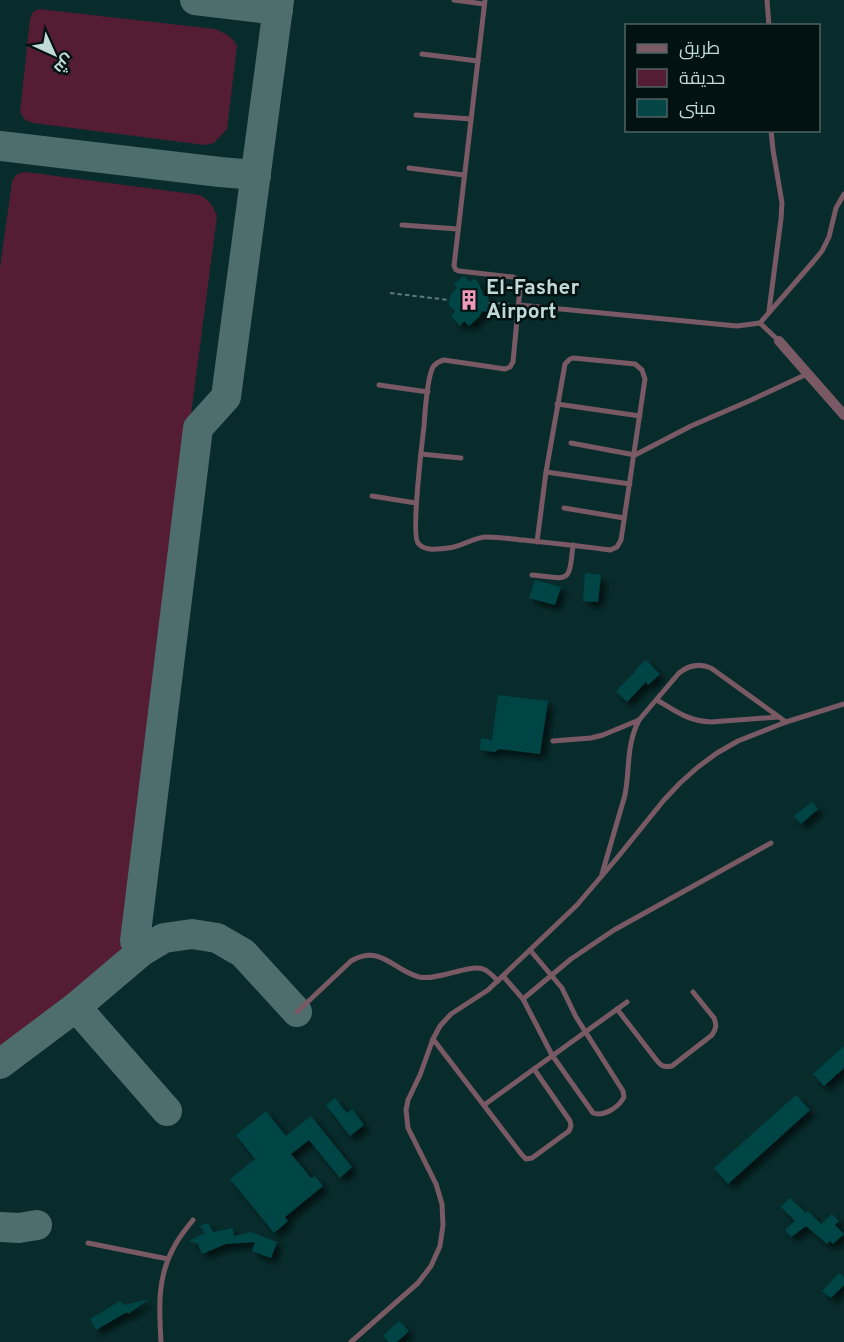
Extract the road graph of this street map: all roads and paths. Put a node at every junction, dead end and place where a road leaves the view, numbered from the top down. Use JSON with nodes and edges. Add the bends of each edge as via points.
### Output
{"nodes":[{"id":1,"x":454,"y":0,"type":"edge"},
{"id":2,"x":767,"y":0,"type":"edge"},
{"id":3,"x":484,"y":2,"type":"edge"},
{"id":4,"x":769,"y":24,"type":"edge"},
{"id":5,"x":422,"y":54,"type":"dead end"},
{"id":6,"x":478,"y":61,"type":"junction"},
{"id":7,"x":416,"y":115,"type":"dead end"},
{"id":8,"x":471,"y":119,"type":"junction"},
{"id":9,"x":771,"y":132,"type":"edge"},
{"id":10,"x":409,"y":168,"type":"dead end"},
{"id":11,"x":464,"y":175,"type":"junction"},
{"id":12,"x":844,"y":195,"type":"edge"},
{"id":13,"x":402,"y":225,"type":"dead end"},
{"id":14,"x":458,"y":229,"type":"junction"},
{"id":15,"x":390,"y":293,"type":"dead end"},
{"id":16,"x":449,"y":300,"type":"dead end"},
{"id":17,"x":489,"y":303,"type":"dead end"},
{"id":18,"x":519,"y":305,"type":"junction"},
{"id":19,"x":769,"y":311,"type":"junction"},
{"id":20,"x":760,"y":322,"type":"junction"},
{"id":21,"x":779,"y":341,"type":"joint"},
{"id":22,"x":807,"y":374,"type":"junction"},
{"id":23,"x":379,"y":385,"type":"dead end"},
{"id":24,"x":428,"y":393,"type":"junction"},
{"id":25,"x":557,"y":404,"type":"junction"},
{"id":26,"x":844,"y":415,"type":"edge"},
{"id":27,"x":640,"y":416,"type":"junction"},
{"id":28,"x":571,"y":443,"type":"dead end"},
{"id":29,"x":421,"y":454,"type":"junction"},
{"id":30,"x":634,"y":455,"type":"junction"},
{"id":31,"x":461,"y":458,"type":"dead end"},
{"id":32,"x":546,"y":472,"type":"junction"},
{"id":33,"x":630,"y":484,"type":"junction"},
{"id":34,"x":372,"y":496,"type":"dead end"},
{"id":35,"x":416,"y":503,"type":"junction"},
{"id":36,"x":564,"y":508,"type":"dead end"},
{"id":37,"x":624,"y":518,"type":"junction"},
{"id":38,"x":537,"y":542,"type":"junction"},
{"id":39,"x":573,"y":545,"type":"junction"},
{"id":40,"x":532,"y":575,"type":"dead end"},
{"id":41,"x":657,"y":700,"type":"junction"},
{"id":42,"x":844,"y":704,"type":"edge"},
{"id":43,"x":779,"y":717,"type":"junction"},
{"id":44,"x":639,"y":720,"type":"junction"},
{"id":45,"x":786,"y":722,"type":"junction"},
{"id":46,"x":553,"y":741,"type":"dead end"},
{"id":47,"x":771,"y":843,"type":"dead end"},
{"id":48,"x":601,"y":877,"type":"junction"},
{"id":49,"x":530,"y":950,"type":"junction"},
{"id":50,"x":551,"y":975,"type":"junction"},
{"id":51,"x":501,"y":978,"type":"junction"},
{"id":52,"x":693,"y":992,"type":"dead end"},
{"id":53,"x":523,"y":999,"type":"junction"},
{"id":54,"x":627,"y":1002,"type":"dead end"},
{"id":55,"x":617,"y":1009,"type":"junction"},
{"id":56,"x":297,"y":1012,"type":"dead end"},
{"id":57,"x":585,"y":1032,"type":"junction"},
{"id":58,"x":433,"y":1039,"type":"junction"},
{"id":59,"x":552,"y":1055,"type":"junction"},
{"id":60,"x":534,"y":1069,"type":"junction"},
{"id":61,"x":484,"y":1105,"type":"junction"},
{"id":62,"x":192,"y":1220,"type":"dead end"},
{"id":63,"x":88,"y":1243,"type":"dead end"},
{"id":64,"x":168,"y":1259,"type":"junction"},
{"id":65,"x":161,"y":1342,"type":"edge"},
{"id":66,"x":351,"y":1342,"type":"edge"}],
"edges":[{"from":1,"to":3,"type":"lane"},
{"from":2,"to":4,"type":"lane"},
{"from":3,"to":6,"type":"lane"},
{"from":5,"to":6,"type":"lane"},
{"from":6,"to":8,"type":"lane"},
{"from":7,"to":8,"type":"lane"},
{"from":8,"to":11,"type":"lane"},
{"from":9,"to":19,"type":"lane","via":[[782,219]]},
{"from":10,"to":11,"type":"lane"},
{"from":11,"to":14,"type":"lane"},
{"from":12,"to":19,"type":"lane","via":[[822,250]]},
{"from":13,"to":14,"type":"lane"},
{"from":14,"to":18,"type":"lane","via":[[456,270],[516,278],[520,284]]},
{"from":15,"to":16,"type":"path"},
{"from":17,"to":18,"type":"path"},
{"from":18,"to":20,"type":"lane","via":[[737,326]]},
{"from":18,"to":24,"type":"lane","via":[[510,367],[440,361],[433,367]]},
{"from":19,"to":20,"type":"lane"},
{"from":20,"to":21,"type":"lane"},
{"from":21,"to":22,"type":"street"},
{"from":22,"to":26,"type":"street"},
{"from":22,"to":30,"type":"lane"},
{"from":23,"to":24,"type":"lane"},
{"from":24,"to":29,"type":"lane"},
{"from":25,"to":27,"type":"lane"},
{"from":25,"to":27,"type":"lane","via":[[563,367],[570,359],[634,364],[644,375]]},
{"from":25,"to":32,"type":"lane"},
{"from":27,"to":30,"type":"lane"},
{"from":28,"to":30,"type":"lane"},
{"from":29,"to":31,"type":"lane"},
{"from":29,"to":35,"type":"lane"},
{"from":30,"to":33,"type":"lane"},
{"from":32,"to":33,"type":"lane"},
{"from":32,"to":38,"type":"lane"},
{"from":33,"to":37,"type":"lane"},
{"from":34,"to":35,"type":"lane"},
{"from":35,"to":38,"type":"lane","via":[[417,543],[428,550],[487,537]]},
{"from":36,"to":37,"type":"lane"},
{"from":37,"to":39,"type":"lane","via":[[621,540],[614,549]]},
{"from":38,"to":39,"type":"lane"},
{"from":39,"to":40,"type":"lane","via":[[567,576]]},
{"from":41,"to":43,"type":"lane","via":[[684,717],[702,722]]},
{"from":41,"to":43,"type":"lane","via":[[679,673],[703,665]]},
{"from":41,"to":44,"type":"lane"},
{"from":42,"to":45,"type":"lane"},
{"from":43,"to":45,"type":"lane"},
{"from":44,"to":46,"type":"lane","via":[[591,738]]},
{"from":44,"to":48,"type":"lane","via":[[631,738],[625,795]]},
{"from":45,"to":48,"type":"lane","via":[[738,741],[698,767],[664,801]]},
{"from":47,"to":50,"type":"lane","via":[[614,930]]},
{"from":48,"to":49,"type":"lane"},
{"from":49,"to":50,"type":"lane"},
{"from":49,"to":51,"type":"lane"},
{"from":50,"to":53,"type":"lane"},
{"from":50,"to":57,"type":"lane"},
{"from":51,"to":53,"type":"lane"},
{"from":51,"to":56,"type":"lane","via":[[480,969],[420,977],[384,958],[367,955],[351,961]]},
{"from":51,"to":58,"type":"lane","via":[[451,1014]]},
{"from":52,"to":55,"type":"lane","via":[[714,1018],[715,1031],[668,1067],[658,1062]]},
{"from":53,"to":59,"type":"lane"},
{"from":54,"to":55,"type":"lane"},
{"from":55,"to":57,"type":"lane"},
{"from":57,"to":59,"type":"lane"},
{"from":57,"to":59,"type":"lane","via":[[623,1090],[621,1103],[603,1114],[592,1113]]},
{"from":58,"to":61,"type":"lane"},
{"from":58,"to":66,"type":"lane","via":[[408,1100],[406,1119],[442,1204],[444,1226],[440,1246],[418,1283]]},
{"from":59,"to":60,"type":"lane"},
{"from":60,"to":61,"type":"lane"},
{"from":60,"to":61,"type":"lane","via":[[571,1126],[532,1158],[524,1157]]},
{"from":62,"to":64,"type":"lane"},
{"from":63,"to":64,"type":"lane"},
{"from":64,"to":65,"type":"lane","via":[[159,1301]]}]}
